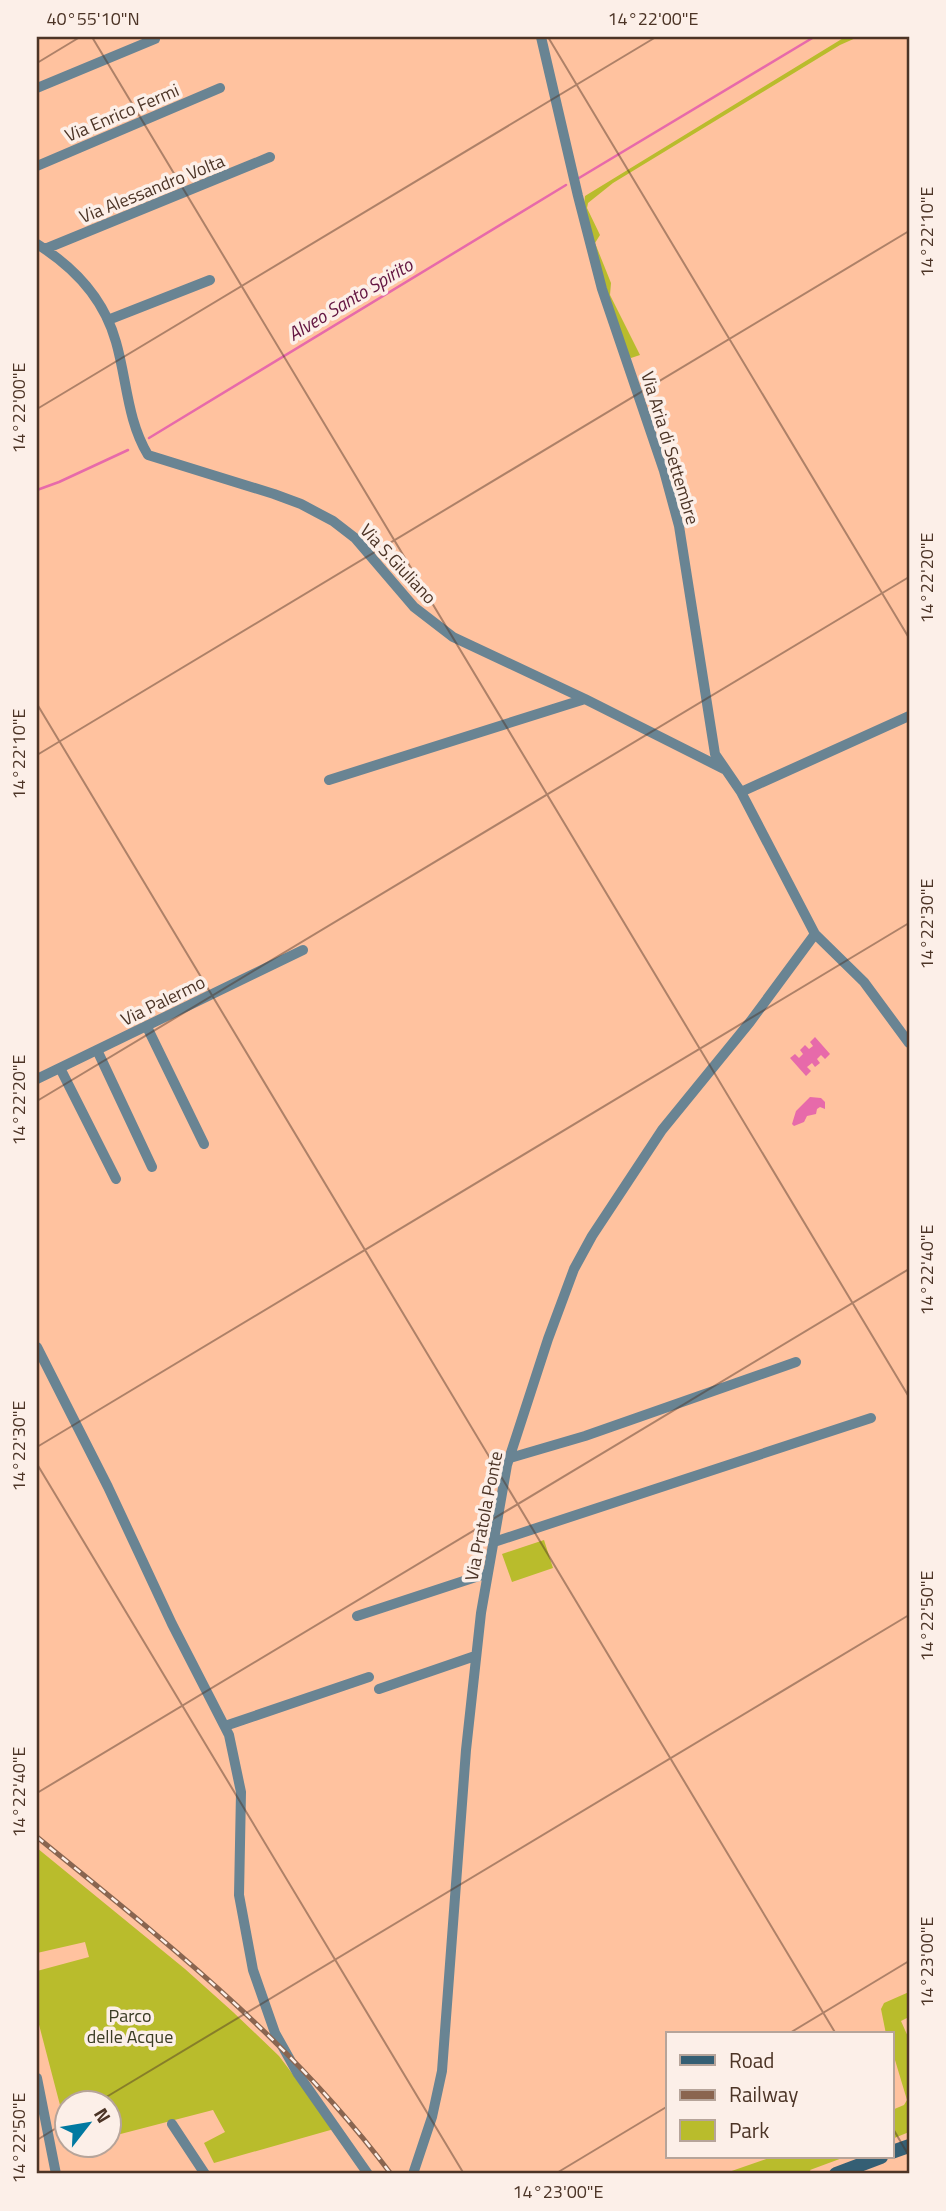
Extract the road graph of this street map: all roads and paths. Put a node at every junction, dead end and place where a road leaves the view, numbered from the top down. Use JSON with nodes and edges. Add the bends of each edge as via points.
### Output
{"nodes":[{"id":1,"x":541,"y":37,"type":"edge"},
{"id":2,"x":155,"y":38,"type":"dead end"},
{"id":3,"x":37,"y":89,"type":"edge"},
{"id":4,"x":220,"y":89,"type":"dead end"},
{"id":5,"x":270,"y":157,"type":"dead end"},
{"id":6,"x":37,"y":166,"type":"edge"},
{"id":7,"x":41,"y":247,"type":"edge"},
{"id":8,"x":210,"y":280,"type":"dead end"},
{"id":9,"x":108,"y":320,"type":"junction"},
{"id":10,"x":585,"y":699,"type":"junction"},
{"id":11,"x":909,"y":716,"type":"edge"},
{"id":12,"x":724,"y":769,"type":"junction"},
{"id":13,"x":329,"y":780,"type":"dead end"},
{"id":14,"x":741,"y":792,"type":"junction"},
{"id":15,"x":815,"y":934,"type":"junction"},
{"id":16,"x":303,"y":950,"type":"dead end"},
{"id":17,"x":147,"y":1027,"type":"junction"},
{"id":18,"x":909,"y":1043,"type":"edge"},
{"id":19,"x":97,"y":1050,"type":"junction"},
{"id":20,"x":60,"y":1068,"type":"junction"},
{"id":21,"x":37,"y":1079,"type":"edge"},
{"id":22,"x":205,"y":1144,"type":"dead end"},
{"id":23,"x":152,"y":1167,"type":"dead end"},
{"id":24,"x":116,"y":1179,"type":"dead end"},
{"id":25,"x":37,"y":1348,"type":"edge"},
{"id":26,"x":796,"y":1362,"type":"dead end"},
{"id":27,"x":872,"y":1418,"type":"dead end"},
{"id":28,"x":510,"y":1458,"type":"junction"},
{"id":29,"x":494,"y":1542,"type":"junction"},
{"id":30,"x":488,"y":1573,"type":"junction"},
{"id":31,"x":357,"y":1616,"type":"dead end"},
{"id":32,"x":475,"y":1656,"type":"junction"},
{"id":33,"x":369,"y":1677,"type":"dead end"},
{"id":34,"x":379,"y":1689,"type":"dead end"},
{"id":35,"x":225,"y":1726,"type":"junction"},
{"id":36,"x":37,"y":2078,"type":"edge"},
{"id":37,"x":172,"y":2124,"type":"dead end"},
{"id":38,"x":878,"y":2158,"type":"edge"},
{"id":39,"x":56,"y":2174,"type":"edge"},
{"id":40,"x":205,"y":2174,"type":"edge"},
{"id":41,"x":368,"y":2174,"type":"edge"},
{"id":42,"x":413,"y":2174,"type":"edge"},
{"id":43,"x":836,"y":2174,"type":"edge"}],
"edges":[{"from":1,"to":12,"type":"street","name":"Via Aria di Settembre","via":[[602,289],[679,526],[715,754]]},
{"from":2,"to":3,"type":"street"},
{"from":4,"to":6,"type":"street","name":"Via Enrico Fermi"},
{"from":5,"to":7,"type":"street","name":"Via Alessandro Volta"},
{"from":7,"to":9,"type":"street","name":"Via S.Giuliano","via":[[79,275]]},
{"from":8,"to":9,"type":"street"},
{"from":9,"to":10,"type":"street","name":"Via S.Giuliano","via":[[133,423],[148,455],[274,494],[333,521],[355,538],[414,607],[453,637]]},
{"from":10,"to":12,"type":"street","name":"Via S.Giuliano"},
{"from":10,"to":13,"type":"street"},
{"from":11,"to":14,"type":"street"},
{"from":12,"to":14,"type":"street","name":"Via Aria di Settembre"},
{"from":14,"to":15,"type":"street","name":"Via Aria di Settembre"},
{"from":15,"to":18,"type":"street","name":"Via Aria di Settembre","via":[[864,982]]},
{"from":15,"to":28,"type":"street","name":"Via Pratola Ponte","via":[[662,1130],[592,1236],[574,1269],[548,1339]]},
{"from":16,"to":17,"type":"street","name":"Via Palermo"},
{"from":17,"to":19,"type":"street","name":"Via Palermo"},
{"from":17,"to":22,"type":"street"},
{"from":19,"to":20,"type":"street","name":"Via Palermo"},
{"from":19,"to":23,"type":"street"},
{"from":20,"to":21,"type":"street","name":"Via Palermo"},
{"from":20,"to":24,"type":"street"},
{"from":25,"to":35,"type":"street"},
{"from":26,"to":28,"type":"street"},
{"from":27,"to":29,"type":"street"},
{"from":28,"to":29,"type":"street","name":"Via Pratola Ponte"},
{"from":29,"to":30,"type":"street","name":"Via Pratola Ponte"},
{"from":30,"to":31,"type":"street"},
{"from":30,"to":32,"type":"street","name":"Via Pratola Ponte"},
{"from":32,"to":34,"type":"street"},
{"from":32,"to":42,"type":"street","name":"Via Pratola Ponte","via":[[442,2071]]},
{"from":33,"to":35,"type":"street"},
{"from":35,"to":41,"type":"street","via":[[239,1773],[239,1895],[253,1970],[275,2034]]},
{"from":36,"to":39,"type":"street"},
{"from":37,"to":40,"type":"street"},
{"from":38,"to":43,"type":"main road"}]}
